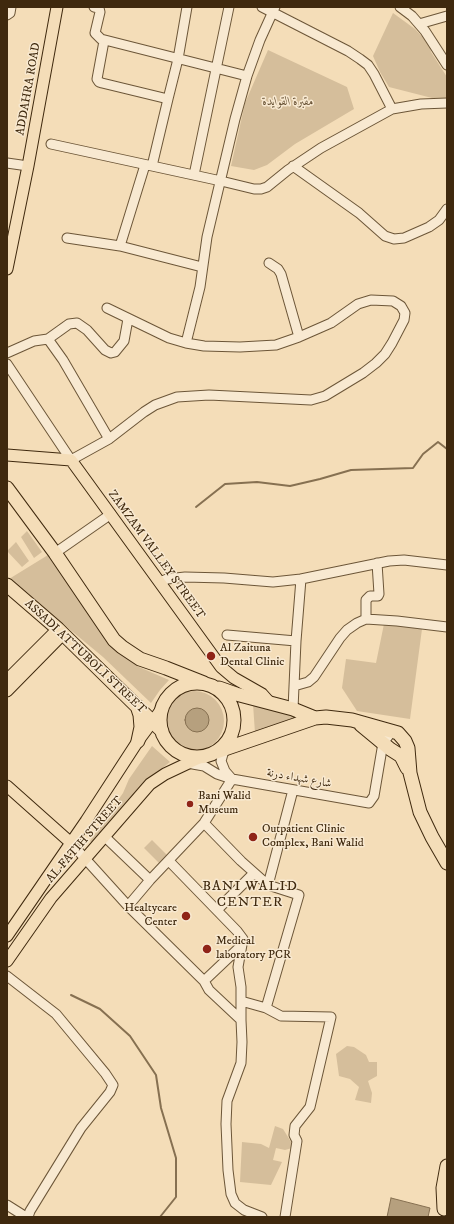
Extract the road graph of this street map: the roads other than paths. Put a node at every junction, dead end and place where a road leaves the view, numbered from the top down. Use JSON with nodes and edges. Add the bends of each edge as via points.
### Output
{"nodes":[{"id":1,"x":11,"y":7,"type":"edge"},
{"id":2,"x":57,"y":7,"type":"edge"},
{"id":3,"x":94,"y":7,"type":"edge"},
{"id":4,"x":187,"y":7,"type":"edge"},
{"id":5,"x":229,"y":7,"type":"edge"},
{"id":6,"x":262,"y":7,"type":"edge"},
{"id":7,"x":400,"y":7,"type":"edge"},
{"id":8,"x":274,"y":9,"type":"edge"},
{"id":9,"x":7,"y":16,"type":"edge"},
{"id":10,"x":447,"y":16,"type":"edge"},
{"id":11,"x":419,"y":24,"type":"junction"},
{"id":12,"x":104,"y":40,"type":"junction"},
{"id":13,"x":178,"y":59,"type":"junction"},
{"id":14,"x":447,"y":65,"type":"edge"},
{"id":15,"x":215,"y":68,"type":"junction"},
{"id":16,"x":247,"y":76,"type":"junction"},
{"id":17,"x":168,"y":99,"type":"junction"},
{"id":18,"x":447,"y":103,"type":"edge"},
{"id":19,"x":392,"y":109,"type":"junction"},
{"id":20,"x":51,"y":144,"type":"dead end"},
{"id":21,"x":7,"y":163,"type":"edge"},
{"id":22,"x":149,"y":165,"type":"junction"},
{"id":23,"x":28,"y":166,"type":"junction"},
{"id":24,"x":293,"y":166,"type":"junction"},
{"id":25,"x":194,"y":175,"type":"junction"},
{"id":26,"x":220,"y":180,"type":"junction"},
{"id":27,"x":447,"y":209,"type":"edge"},
{"id":28,"x":67,"y":238,"type":"dead end"},
{"id":29,"x":120,"y":246,"type":"junction"},
{"id":30,"x":269,"y":263,"type":"dead end"},
{"id":31,"x":202,"y":267,"type":"junction"},
{"id":32,"x":7,"y":269,"type":"edge"},
{"id":33,"x":107,"y":308,"type":"dead end"},
{"id":34,"x":128,"y":319,"type":"junction"},
{"id":35,"x":299,"y":336,"type":"junction"},
{"id":36,"x":48,"y":339,"type":"junction"},
{"id":37,"x":186,"y":343,"type":"junction"},
{"id":38,"x":7,"y":353,"type":"edge"},
{"id":39,"x":7,"y":364,"type":"edge"},
{"id":40,"x":109,"y":439,"type":"junction"},
{"id":41,"x":7,"y":455,"type":"edge"},
{"id":42,"x":72,"y":460,"type":"junction"},
{"id":43,"x":7,"y":488,"type":"edge"},
{"id":44,"x":111,"y":514,"type":"junction"},
{"id":45,"x":54,"y":553,"type":"junction"},
{"id":46,"x":377,"y":563,"type":"junction"},
{"id":47,"x":447,"y":565,"type":"edge"},
{"id":48,"x":301,"y":579,"type":"junction"},
{"id":49,"x":160,"y":582,"type":"junction"},
{"id":50,"x":7,"y":585,"type":"edge"},
{"id":51,"x":366,"y":619,"type":"junction"},
{"id":52,"x":447,"y":627,"type":"edge"},
{"id":53,"x":60,"y":631,"type":"junction"},
{"id":54,"x":227,"y":635,"type":"dead end"},
{"id":55,"x":296,"y":641,"type":"junction"},
{"id":56,"x":7,"y":680,"type":"edge"},
{"id":57,"x":210,"y":685,"type":"junction"},
{"id":58,"x":294,"y":686,"type":"junction"},
{"id":59,"x":7,"y":691,"type":"edge"},
{"id":60,"x":270,"y":703,"type":"junction"},
{"id":61,"x":137,"y":706,"type":"junction"},
{"id":62,"x":293,"y":709,"type":"junction"},
{"id":63,"x":161,"y":710,"type":"junction"},
{"id":64,"x":315,"y":718,"type":"junction"},
{"id":65,"x":352,"y":720,"type":"junction"},
{"id":66,"x":152,"y":721,"type":"junction"},
{"id":67,"x":162,"y":731,"type":"junction"},
{"id":68,"x":392,"y":731,"type":"junction"},
{"id":69,"x":138,"y":741,"type":"junction"},
{"id":70,"x":383,"y":743,"type":"junction"},
{"id":71,"x":222,"y":749,"type":"junction"},
{"id":72,"x":403,"y":750,"type":"junction"},
{"id":73,"x":202,"y":757,"type":"junction"},
{"id":74,"x":188,"y":763,"type":"junction"},
{"id":75,"x":380,"y":764,"type":"junction"},
{"id":76,"x":232,"y":779,"type":"junction"},
{"id":77,"x":7,"y":786,"type":"edge"},
{"id":78,"x":293,"y":790,"type":"junction"},
{"id":79,"x":204,"y":823,"type":"junction"},
{"id":80,"x":104,"y":836,"type":"junction"},
{"id":81,"x":71,"y":843,"type":"junction"},
{"id":82,"x":84,"y":859,"type":"junction"},
{"id":83,"x":169,"y":861,"type":"junction"},
{"id":84,"x":447,"y":863,"type":"edge"},
{"id":85,"x":254,"y":873,"type":"junction"},
{"id":86,"x":150,"y":880,"type":"junction"},
{"id":87,"x":268,"y":885,"type":"junction"},
{"id":88,"x":30,"y":902,"type":"junction"},
{"id":89,"x":128,"y":906,"type":"junction"},
{"id":90,"x":217,"y":910,"type":"junction"},
{"id":91,"x":41,"y":912,"type":"junction"},
{"id":92,"x":7,"y":936,"type":"edge"},
{"id":93,"x":242,"y":945,"type":"junction"},
{"id":94,"x":7,"y":961,"type":"edge"},
{"id":95,"x":7,"y":976,"type":"edge"},
{"id":96,"x":204,"y":982,"type":"junction"},
{"id":97,"x":241,"y":1001,"type":"junction"},
{"id":98,"x":266,"y":1008,"type":"junction"},
{"id":99,"x":241,"y":1020,"type":"junction"},
{"id":100,"x":447,"y":1173,"type":"edge"},
{"id":101,"x":7,"y":1205,"type":"edge"},
{"id":102,"x":444,"y":1212,"type":"edge"},
{"id":103,"x":27,"y":1217,"type":"edge"},
{"id":104,"x":262,"y":1217,"type":"edge"},
{"id":105,"x":285,"y":1217,"type":"edge"}],
"edges":[{"from":1,"to":9,"type":"street"},
{"from":2,"to":23,"type":"main road","name":"ADDAHRA ROAD"},
{"from":3,"to":12,"type":"street","via":[[99,8],[100,12],[95,33]]},
{"from":4,"to":13,"type":"street"},
{"from":5,"to":15,"type":"street"},
{"from":6,"to":8,"type":"street"},
{"from":7,"to":11,"type":"street"},
{"from":8,"to":16,"type":"street"},
{"from":8,"to":19,"type":"street","via":[[348,50],[368,65]]},
{"from":10,"to":11,"type":"street"},
{"from":11,"to":14,"type":"street"},
{"from":12,"to":13,"type":"street"},
{"from":12,"to":17,"type":"street","via":[[97,79],[99,82]]},
{"from":13,"to":15,"type":"street"},
{"from":13,"to":17,"type":"street"},
{"from":15,"to":16,"type":"street"},
{"from":15,"to":25,"type":"street"},
{"from":16,"to":26,"type":"street"},
{"from":17,"to":22,"type":"street"},
{"from":18,"to":19,"type":"street","via":[[415,104]]},
{"from":19,"to":24,"type":"street"},
{"from":20,"to":22,"type":"street"},
{"from":21,"to":23,"type":"street"},
{"from":22,"to":25,"type":"street"},
{"from":22,"to":29,"type":"street"},
{"from":23,"to":32,"type":"main road","name":"ADDAHRA ROAD"},
{"from":24,"to":26,"type":"street","via":[[261,189]]},
{"from":24,"to":27,"type":"street","via":[[359,213],[385,236],[394,239],[404,238],[429,227],[439,220]]},
{"from":25,"to":26,"type":"street"},
{"from":26,"to":31,"type":"street"},
{"from":28,"to":29,"type":"street"},
{"from":29,"to":31,"type":"street"},
{"from":30,"to":35,"type":"street","via":[[281,274]]},
{"from":31,"to":37,"type":"street","via":[[200,288]]},
{"from":33,"to":34,"type":"street"},
{"from":34,"to":36,"type":"street","via":[[124,341],[119,349],[111,353],[77,322],[69,324]]},
{"from":34,"to":37,"type":"street"},
{"from":35,"to":37,"type":"street","via":[[276,345],[261,346],[204,346]]},
{"from":35,"to":40,"type":"street","via":[[331,323],[358,304],[371,300],[393,301],[401,306],[405,313],[404,320],[385,354],[363,373],[325,396],[311,400],[208,395],[177,397],[155,405]]},
{"from":36,"to":38,"type":"street","via":[[27,343]]},
{"from":36,"to":40,"type":"street"},
{"from":39,"to":42,"type":"street"},
{"from":40,"to":42,"type":"street"},
{"from":41,"to":42,"type":"main road"},
{"from":42,"to":44,"type":"main road","name":"ZAMZAM VALLEY STREET"},
{"from":43,"to":45,"type":"highway"},
{"from":44,"to":45,"type":"street"},
{"from":44,"to":49,"type":"main road","name":"ZAMZAM VALLEY STREET"},
{"from":45,"to":57,"type":"highway","via":[[114,640],[122,647],[140,659]]},
{"from":46,"to":47,"type":"street","via":[[404,560]]},
{"from":46,"to":48,"type":"street"},
{"from":46,"to":51,"type":"street","via":[[380,594],[370,596],[366,600]]},
{"from":48,"to":49,"type":"street","via":[[272,582],[185,578]]},
{"from":48,"to":55,"type":"street"},
{"from":49,"to":60,"type":"main road","name":"ZAMZAM VALLEY STREET","via":[[221,667],[234,678],[262,694]]},
{"from":50,"to":53,"type":"highway","name":"ASSADI ATTUBOLI STREET"},
{"from":51,"to":52,"type":"street"},
{"from":51,"to":58,"type":"street","via":[[347,630],[314,677],[308,682]]},
{"from":53,"to":56,"type":"main road"},
{"from":53,"to":59,"type":"main road"},
{"from":53,"to":61,"type":"highway","name":"ASSADI ATTUBOLI STREET"},
{"from":54,"to":55,"type":"street"},
{"from":55,"to":58,"type":"street"},
{"from":57,"to":60,"type":"highway"},
{"from":57,"to":63,"type":"highway","via":[[189,683],[179,687],[170,694]]},
{"from":57,"to":71,"type":"highway","via":[[230,701],[234,715],[231,736]]},
{"from":58,"to":62,"type":"street"},
{"from":60,"to":62,"type":"highway"},
{"from":61,"to":66,"type":"highway","name":"ASSADI ATTUBOLI STREET"},
{"from":61,"to":69,"type":"highway","via":[[141,727]]},
{"from":62,"to":64,"type":"highway"},
{"from":63,"to":66,"type":"main road","name":"AL FATIH STREET"},
{"from":63,"to":67,"type":"highway"},
{"from":64,"to":65,"type":"highway"},
{"from":64,"to":71,"type":"highway"},
{"from":65,"to":68,"type":"highway"},
{"from":65,"to":70,"type":"highway"},
{"from":66,"to":67,"type":"highway","name":"ASSADI ATTUBOLI STREET"},
{"from":66,"to":69,"type":"main road","name":"AL FATIH STREET"},
{"from":67,"to":73,"type":"highway","via":[[176,750],[187,756]]},
{"from":68,"to":70,"type":"street"},
{"from":68,"to":72,"type":"highway","via":[[401,736]]},
{"from":69,"to":81,"type":"main road","name":"AL FATIH STREET"},
{"from":70,"to":72,"type":"highway"},
{"from":70,"to":75,"type":"street"},
{"from":71,"to":73,"type":"highway"},
{"from":71,"to":76,"type":"street","via":[[221,761]]},
{"from":72,"to":75,"type":"street"},
{"from":72,"to":84,"type":"highway","via":[[420,812]]},
{"from":73,"to":74,"type":"main road","name":"AL FATIH STREET"},
{"from":74,"to":76,"type":"street","name":"شارع شهداء درنة","via":[[204,766]]},
{"from":74,"to":80,"type":"main road","name":"AL FATIH STREET","via":[[150,784]]},
{"from":75,"to":78,"type":"street","name":"شارع شهداء درنة","via":[[374,796],[369,803]]},
{"from":76,"to":78,"type":"street","name":"شارع شهداء درنة"},
{"from":76,"to":79,"type":"street"},
{"from":77,"to":81,"type":"main road"},
{"from":78,"to":87,"type":"street"},
{"from":79,"to":83,"type":"street"},
{"from":79,"to":85,"type":"street"},
{"from":80,"to":82,"type":"main road","name":"AL FATIH STREET"},
{"from":80,"to":86,"type":"street"},
{"from":81,"to":82,"type":"street"},
{"from":81,"to":88,"type":"main road","name":"AL FATIH STREET"},
{"from":82,"to":89,"type":"street"},
{"from":82,"to":91,"type":"main road","name":"AL FATIH STREET"},
{"from":83,"to":86,"type":"street"},
{"from":83,"to":90,"type":"street"},
{"from":85,"to":87,"type":"street"},
{"from":85,"to":90,"type":"street"},
{"from":86,"to":89,"type":"street"},
{"from":87,"to":98,"type":"street","via":[[299,895]]},
{"from":88,"to":91,"type":"main road"},
{"from":88,"to":92,"type":"main road","name":"AL FATIH STREET"},
{"from":89,"to":96,"type":"street"},
{"from":90,"to":93,"type":"street","via":[[243,939]]},
{"from":91,"to":94,"type":"main road","name":"AL FATIH STREET"},
{"from":93,"to":96,"type":"street"},
{"from":93,"to":97,"type":"street","via":[[238,967]]},
{"from":95,"to":103,"type":"street","via":[[56,1014],[113,1085],[81,1128]]},
{"from":96,"to":99,"type":"street"},
{"from":97,"to":98,"type":"street"},
{"from":97,"to":99,"type":"street"},
{"from":98,"to":105,"type":"street","via":[[281,1016],[331,1017],[310,1107],[295,1126],[296,1141]]},
{"from":99,"to":104,"type":"street","via":[[241,1063],[227,1101],[228,1170],[231,1194],[235,1203],[244,1210]]},
{"from":100,"to":102,"type":"highway","via":[[443,1195]]},
{"from":101,"to":103,"type":"street"}]}
